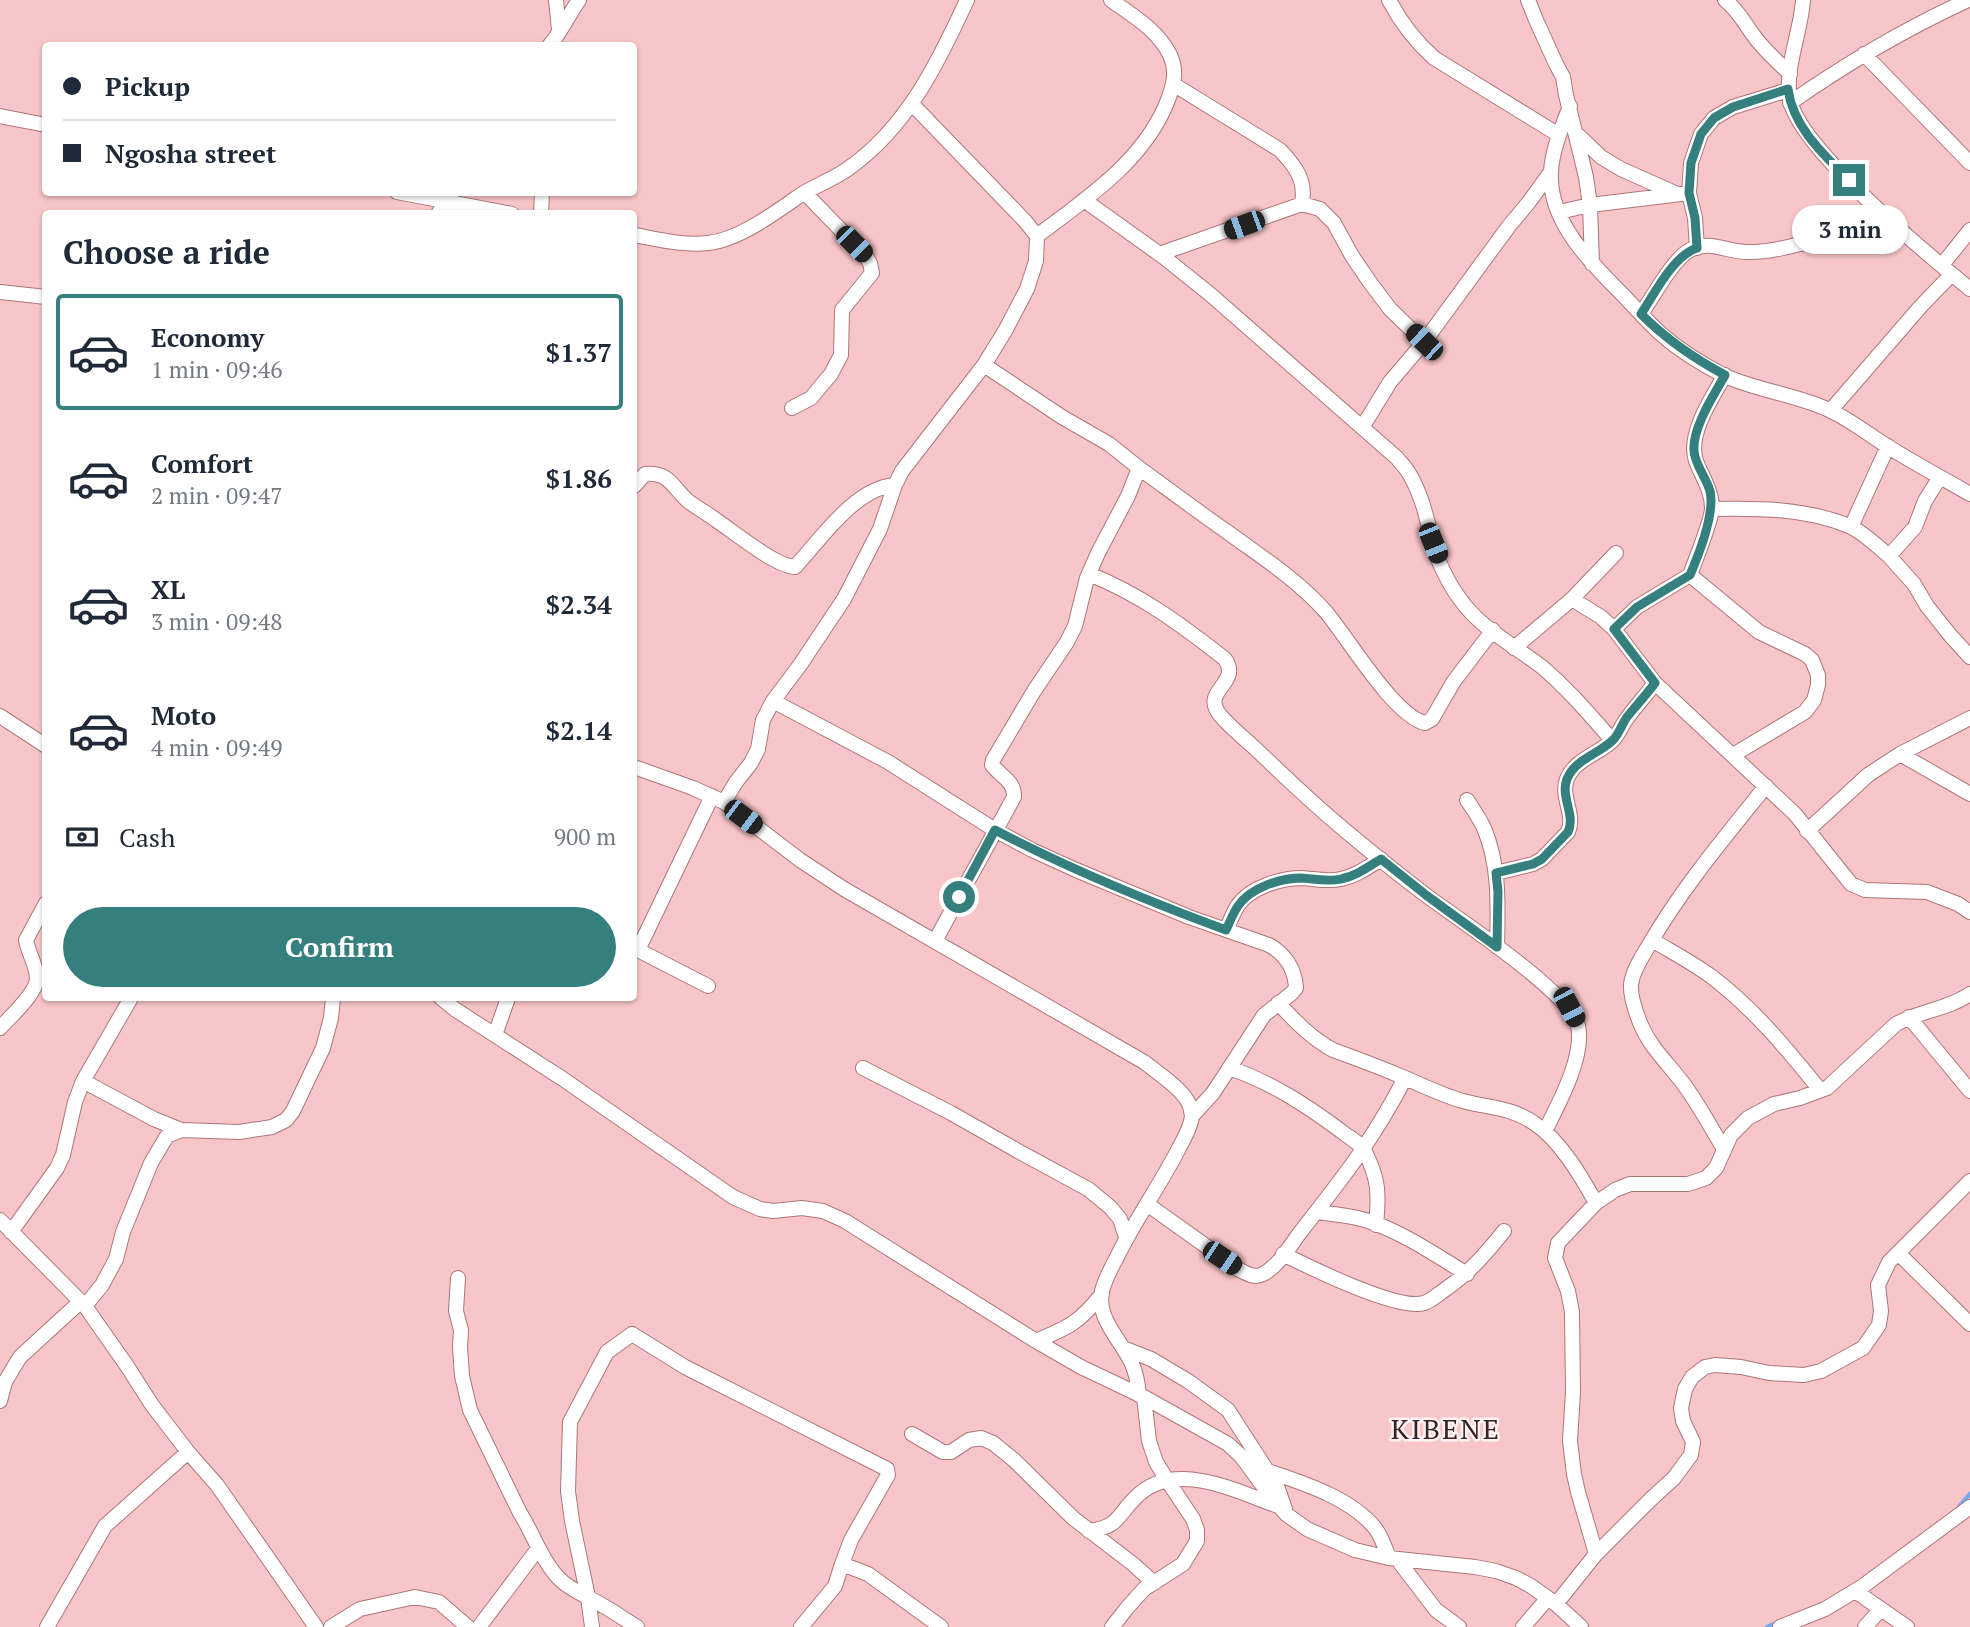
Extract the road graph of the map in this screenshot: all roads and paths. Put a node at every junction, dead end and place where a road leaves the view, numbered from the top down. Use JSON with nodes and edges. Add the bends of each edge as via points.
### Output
{"nodes":[{"id":1,"x":556,"y":0,"type":"edge"},
{"id":2,"x":579,"y":0,"type":"edge"},
{"id":3,"x":967,"y":0,"type":"edge"},
{"id":4,"x":1111,"y":0,"type":"edge"},
{"id":5,"x":1389,"y":0,"type":"edge"},
{"id":6,"x":1528,"y":0,"type":"edge"},
{"id":7,"x":1726,"y":0,"type":"edge"},
{"id":8,"x":1803,"y":0,"type":"edge"},
{"id":9,"x":1968,"y":0,"type":"edge"},
{"id":10,"x":552,"y":42,"type":"edge"},
{"id":11,"x":1864,"y":54,"type":"junction"},
{"id":12,"x":1790,"y":74,"type":"junction"},
{"id":13,"x":1174,"y":84,"type":"junction"},
{"id":14,"x":1789,"y":96,"type":"junction"},
{"id":15,"x":912,"y":104,"type":"junction"},
{"id":16,"x":1570,"y":106,"type":"junction"},
{"id":17,"x":0,"y":116,"type":"edge"},
{"id":18,"x":42,"y":124,"type":"edge"},
{"id":19,"x":1577,"y":134,"type":"junction"},
{"id":20,"x":1559,"y":135,"type":"junction"},
{"id":21,"x":1970,"y":163,"type":"edge"},
{"id":22,"x":1550,"y":173,"type":"junction"},
{"id":23,"x":805,"y":193,"type":"junction"},
{"id":24,"x":1684,"y":194,"type":"junction"},
{"id":25,"x":415,"y":196,"type":"edge"},
{"id":26,"x":1084,"y":200,"type":"junction"},
{"id":27,"x":446,"y":203,"type":"edge"},
{"id":28,"x":1303,"y":204,"type":"junction"},
{"id":29,"x":1590,"y":205,"type":"junction"},
{"id":30,"x":488,"y":210,"type":"edge"},
{"id":31,"x":1559,"y":212,"type":"junction"},
{"id":32,"x":1970,"y":230,"type":"edge"},
{"id":33,"x":637,"y":235,"type":"edge"},
{"id":34,"x":1037,"y":236,"type":"junction"},
{"id":35,"x":1828,"y":237,"type":"dead end"},
{"id":36,"x":1697,"y":248,"type":"junction"},
{"id":37,"x":1159,"y":254,"type":"junction"},
{"id":38,"x":1592,"y":264,"type":"junction"},
{"id":39,"x":1947,"y":270,"type":"junction"},
{"id":40,"x":1970,"y":289,"type":"edge"},
{"id":41,"x":0,"y":292,"type":"edge"},
{"id":42,"x":42,"y":297,"type":"edge"},
{"id":43,"x":1641,"y":314,"type":"junction"},
{"id":44,"x":1424,"y":342,"type":"junction"},
{"id":45,"x":984,"y":365,"type":"junction"},
{"id":46,"x":1725,"y":375,"type":"junction"},
{"id":47,"x":792,"y":408,"type":"dead end"},
{"id":48,"x":1830,"y":410,"type":"junction"},
{"id":49,"x":1363,"y":426,"type":"junction"},
{"id":50,"x":1888,"y":446,"type":"junction"},
{"id":51,"x":1139,"y":468,"type":"junction"},
{"id":52,"x":1940,"y":477,"type":"junction"},
{"id":53,"x":637,"y":483,"type":"edge"},
{"id":54,"x":895,"y":485,"type":"junction"},
{"id":55,"x":1970,"y":494,"type":"edge"},
{"id":56,"x":1712,"y":509,"type":"junction"},
{"id":57,"x":1851,"y":527,"type":"junction"},
{"id":58,"x":1616,"y":553,"type":"dead end"},
{"id":59,"x":1889,"y":555,"type":"junction"},
{"id":60,"x":1089,"y":574,"type":"junction"},
{"id":61,"x":1690,"y":575,"type":"junction"},
{"id":62,"x":1572,"y":598,"type":"junction"},
{"id":63,"x":1614,"y":629,"type":"junction"},
{"id":64,"x":1493,"y":630,"type":"junction"},
{"id":65,"x":1514,"y":648,"type":"junction"},
{"id":66,"x":1970,"y":657,"type":"edge"},
{"id":67,"x":1655,"y":683,"type":"junction"},
{"id":68,"x":773,"y":701,"type":"junction"},
{"id":69,"x":0,"y":716,"type":"edge"},
{"id":70,"x":1970,"y":718,"type":"edge"},
{"id":71,"x":1612,"y":740,"type":"junction"},
{"id":72,"x":42,"y":743,"type":"edge"},
{"id":73,"x":1900,"y":754,"type":"junction"},
{"id":74,"x":1733,"y":755,"type":"junction"},
{"id":75,"x":637,"y":768,"type":"edge"},
{"id":76,"x":1766,"y":786,"type":"junction"},
{"id":77,"x":1970,"y":794,"type":"edge"},
{"id":78,"x":718,"y":799,"type":"junction"},
{"id":79,"x":1467,"y":800,"type":"dead end"},
{"id":80,"x":995,"y":830,"type":"junction"},
{"id":81,"x":1807,"y":831,"type":"junction"},
{"id":82,"x":1381,"y":859,"type":"junction"},
{"id":83,"x":1496,"y":873,"type":"junction"},
{"id":84,"x":42,"y":910,"type":"edge"},
{"id":85,"x":1970,"y":912,"type":"edge"},
{"id":86,"x":1226,"y":930,"type":"junction"},
{"id":87,"x":1652,"y":940,"type":"junction"},
{"id":88,"x":935,"y":941,"type":"junction"},
{"id":89,"x":637,"y":947,"type":"edge"},
{"id":90,"x":1497,"y":947,"type":"junction"},
{"id":91,"x":637,"y":950,"type":"edge"},
{"id":92,"x":708,"y":986,"type":"dead end"},
{"id":93,"x":1970,"y":994,"type":"edge"},
{"id":94,"x":129,"y":1001,"type":"edge"},
{"id":95,"x":332,"y":1001,"type":"edge"},
{"id":96,"x":445,"y":1001,"type":"edge"},
{"id":97,"x":507,"y":1001,"type":"edge"},
{"id":98,"x":1278,"y":1003,"type":"junction"},
{"id":99,"x":1909,"y":1017,"type":"junction"},
{"id":100,"x":0,"y":1028,"type":"edge"},
{"id":101,"x":495,"y":1035,"type":"junction"},
{"id":102,"x":863,"y":1068,"type":"dead end"},
{"id":103,"x":1229,"y":1068,"type":"junction"},
{"id":104,"x":1405,"y":1078,"type":"junction"},
{"id":105,"x":83,"y":1081,"type":"junction"},
{"id":106,"x":1819,"y":1090,"type":"junction"},
{"id":107,"x":1970,"y":1091,"type":"edge"},
{"id":108,"x":1192,"y":1116,"type":"junction"},
{"id":109,"x":181,"y":1130,"type":"junction"},
{"id":110,"x":1545,"y":1131,"type":"junction"},
{"id":111,"x":1364,"y":1149,"type":"junction"},
{"id":112,"x":1724,"y":1149,"type":"junction"},
{"id":113,"x":1970,"y":1181,"type":"edge"},
{"id":114,"x":1596,"y":1203,"type":"junction"},
{"id":115,"x":1147,"y":1204,"type":"junction"},
{"id":116,"x":1316,"y":1212,"type":"junction"},
{"id":117,"x":0,"y":1220,"type":"edge"},
{"id":118,"x":1376,"y":1225,"type":"junction"},
{"id":119,"x":1504,"y":1231,"type":"dead end"},
{"id":120,"x":11,"y":1232,"type":"junction"},
{"id":121,"x":1126,"y":1237,"type":"junction"},
{"id":122,"x":1898,"y":1253,"type":"junction"},
{"id":123,"x":1283,"y":1254,"type":"junction"},
{"id":124,"x":1467,"y":1273,"type":"junction"},
{"id":125,"x":458,"y":1278,"type":"dead end"},
{"id":126,"x":1101,"y":1294,"type":"junction"},
{"id":127,"x":83,"y":1304,"type":"junction"},
{"id":128,"x":1970,"y":1324,"type":"edge"},
{"id":129,"x":1036,"y":1341,"type":"junction"},
{"id":130,"x":1123,"y":1348,"type":"junction"},
{"id":131,"x":1142,"y":1396,"type":"junction"},
{"id":132,"x":0,"y":1401,"type":"edge"},
{"id":133,"x":912,"y":1434,"type":"dead end"},
{"id":134,"x":188,"y":1452,"type":"junction"},
{"id":135,"x":1268,"y":1471,"type":"junction"},
{"id":136,"x":1167,"y":1480,"type":"junction"},
{"id":137,"x":1970,"y":1507,"type":"edge"},
{"id":138,"x":1282,"y":1510,"type":"junction"},
{"id":139,"x":1089,"y":1531,"type":"junction"},
{"id":140,"x":537,"y":1550,"type":"junction"},
{"id":141,"x":1596,"y":1555,"type":"junction"},
{"id":142,"x":1393,"y":1559,"type":"junction"},
{"id":143,"x":842,"y":1563,"type":"junction"},
{"id":144,"x":1154,"y":1583,"type":"junction"},
{"id":145,"x":1855,"y":1591,"type":"junction"},
{"id":146,"x":588,"y":1597,"type":"junction"},
{"id":147,"x":1552,"y":1601,"type":"junction"},
{"id":148,"x":1881,"y":1609,"type":"junction"},
{"id":149,"x":47,"y":1627,"type":"edge"},
{"id":150,"x":316,"y":1627,"type":"edge"},
{"id":151,"x":331,"y":1627,"type":"edge"},
{"id":152,"x":468,"y":1627,"type":"edge"},
{"id":153,"x":479,"y":1627,"type":"edge"},
{"id":154,"x":592,"y":1627,"type":"edge"},
{"id":155,"x":637,"y":1627,"type":"edge"},
{"id":156,"x":801,"y":1627,"type":"edge"},
{"id":157,"x":940,"y":1627,"type":"edge"},
{"id":158,"x":1112,"y":1627,"type":"edge"},
{"id":159,"x":1459,"y":1627,"type":"edge"},
{"id":160,"x":1523,"y":1627,"type":"edge"},
{"id":161,"x":1581,"y":1627,"type":"edge"},
{"id":162,"x":1780,"y":1627,"type":"edge"},
{"id":163,"x":1865,"y":1627,"type":"edge"},
{"id":164,"x":1907,"y":1627,"type":"edge"}],
"edges":[{"from":1,"to":10,"type":"street"},
{"from":2,"to":10,"type":"street"},
{"from":3,"to":15,"type":"street"},
{"from":4,"to":13,"type":"street","via":[[1159,38],[1173,64]]},
{"from":5,"to":20,"type":"street","via":[[1402,23],[1434,58]]},
{"from":6,"to":16,"type":"street","via":[[1563,77]]},
{"from":7,"to":12,"type":"street"},
{"from":8,"to":12,"type":"street"},
{"from":9,"to":11,"type":"street"},
{"from":11,"to":14,"type":"street"},
{"from":11,"to":21,"type":"street"},
{"from":12,"to":14,"type":"street"},
{"from":13,"to":26,"type":"street","via":[[1148,139]]},
{"from":13,"to":28,"type":"street","via":[[1280,150],[1303,183]]},
{"from":14,"to":24,"type":"street","via":[[1733,107],[1714,118],[1701,134]]},
{"from":14,"to":39,"type":"street","via":[[1817,147]]},
{"from":15,"to":23,"type":"street","via":[[868,153]]},
{"from":15,"to":34,"type":"street"},
{"from":16,"to":19,"type":"street"},
{"from":16,"to":20,"type":"street"},
{"from":17,"to":18,"type":"street"},
{"from":19,"to":24,"type":"street","via":[[1621,169]]},
{"from":19,"to":29,"type":"street"},
{"from":20,"to":22,"type":"street"},
{"from":22,"to":31,"type":"street"},
{"from":22,"to":44,"type":"street"},
{"from":23,"to":33,"type":"street","via":[[724,240],[690,244]]},
{"from":23,"to":47,"type":"street","via":[[865,255],[872,272],[842,310],[841,355],[831,374],[811,398]]},
{"from":24,"to":29,"type":"street"},
{"from":24,"to":36,"type":"street","via":[[1695,218]]},
{"from":25,"to":27,"type":"street"},
{"from":26,"to":34,"type":"street"},
{"from":26,"to":37,"type":"street"},
{"from":27,"to":30,"type":"street"},
{"from":28,"to":37,"type":"street"},
{"from":28,"to":44,"type":"street","via":[[1320,209],[1334,223],[1390,309]]},
{"from":29,"to":31,"type":"street"},
{"from":29,"to":38,"type":"street"},
{"from":31,"to":38,"type":"street","via":[[1575,244]]},
{"from":32,"to":39,"type":"street"},
{"from":34,"to":45,"type":"street","via":[[1036,261],[1027,289]]},
{"from":35,"to":36,"type":"street","via":[[1746,253],[1718,246]]},
{"from":36,"to":43,"type":"street","via":[[1678,260]]},
{"from":37,"to":49,"type":"street"},
{"from":38,"to":43,"type":"street"},
{"from":39,"to":40,"type":"street"},
{"from":39,"to":48,"type":"street"},
{"from":41,"to":42,"type":"street"},
{"from":43,"to":46,"type":"street","via":[[1662,335]]},
{"from":44,"to":49,"type":"street","via":[[1390,382]]},
{"from":45,"to":51,"type":"street"},
{"from":45,"to":54,"type":"street","via":[[911,457]]},
{"from":46,"to":48,"type":"street"},
{"from":46,"to":56,"type":"street","via":[[1706,408],[1693,449],[1710,491]]},
{"from":48,"to":50,"type":"street"},
{"from":49,"to":64,"type":"street","via":[[1410,474],[1451,584],[1461,601]]},
{"from":50,"to":52,"type":"street"},
{"from":50,"to":57,"type":"street"},
{"from":51,"to":60,"type":"street"},
{"from":51,"to":64,"type":"street","via":[[1302,589],[1327,613],[1377,681],[1420,722],[1432,719]]},
{"from":52,"to":55,"type":"street"},
{"from":52,"to":59,"type":"street","via":[[1915,527]]},
{"from":53,"to":54,"type":"street","via":[[645,474],[657,473],[687,500],[788,567],[795,567],[855,502],[883,485]]},
{"from":54,"to":68,"type":"street","via":[[880,530],[844,599]]},
{"from":56,"to":57,"type":"street","via":[[1803,513]]},
{"from":56,"to":61,"type":"street"},
{"from":57,"to":59,"type":"street"},
{"from":58,"to":62,"type":"street"},
{"from":59,"to":66,"type":"street"},
{"from":60,"to":80,"type":"street","via":[[1067,642],[993,760],[992,765],[1015,792]]},
{"from":60,"to":82,"type":"street","via":[[1163,612],[1225,659],[1230,673],[1213,699],[1218,712],[1321,810]]},
{"from":61,"to":63,"type":"street","via":[[1637,607]]},
{"from":61,"to":74,"type":"street","via":[[1759,632],[1805,654],[1818,675],[1814,700],[1805,712]]},
{"from":62,"to":63,"type":"street"},
{"from":62,"to":65,"type":"street"},
{"from":63,"to":67,"type":"street"},
{"from":64,"to":65,"type":"street"},
{"from":65,"to":71,"type":"street","via":[[1579,702]]},
{"from":67,"to":71,"type":"street"},
{"from":67,"to":74,"type":"street"},
{"from":68,"to":78,"type":"street","via":[[751,763]]},
{"from":68,"to":80,"type":"street","via":[[888,762]]},
{"from":69,"to":72,"type":"street"},
{"from":70,"to":73,"type":"street"},
{"from":71,"to":83,"type":"street","via":[[1567,779],[1568,832],[1542,859]]},
{"from":73,"to":77,"type":"street"},
{"from":73,"to":81,"type":"street","via":[[1868,775]]},
{"from":74,"to":76,"type":"street"},
{"from":75,"to":78,"type":"street"},
{"from":76,"to":81,"type":"street"},
{"from":76,"to":87,"type":"street","via":[[1695,875]]},
{"from":78,"to":88,"type":"street","via":[[833,882]]},
{"from":78,"to":89,"type":"street"},
{"from":79,"to":83,"type":"street","via":[[1484,827]]},
{"from":80,"to":86,"type":"street","via":[[1076,870]]},
{"from":80,"to":88,"type":"street"},
{"from":81,"to":85,"type":"street","via":[[1844,877],[1858,887],[1927,892]]},
{"from":82,"to":86,"type":"street","via":[[1339,880],[1299,878],[1265,886],[1239,904]]},
{"from":82,"to":90,"type":"street"},
{"from":83,"to":90,"type":"street"},
{"from":84,"to":100,"type":"street","via":[[26,940],[36,985]]},
{"from":86,"to":98,"type":"street","via":[[1269,945],[1286,959],[1296,988]]},
{"from":87,"to":106,"type":"street","via":[[1711,976],[1742,1003],[1774,1033]]},
{"from":87,"to":112,"type":"street","via":[[1631,983],[1640,1024]]},
{"from":88,"to":108,"type":"street","via":[[1144,1062],[1189,1102]]},
{"from":90,"to":110,"type":"street","via":[[1569,1007],[1578,1026],[1568,1083]]},
{"from":91,"to":92,"type":"street"},
{"from":93,"to":99,"type":"street"},
{"from":94,"to":105,"type":"street"},
{"from":95,"to":109,"type":"street","via":[[323,1048],[286,1120],[272,1128],[239,1132]]},
{"from":96,"to":101,"type":"street"},
{"from":97,"to":101,"type":"street"},
{"from":98,"to":103,"type":"street","via":[[1264,1015]]},
{"from":98,"to":104,"type":"street","via":[[1321,1044]]},
{"from":99,"to":106,"type":"street"},
{"from":99,"to":107,"type":"street"},
{"from":101,"to":129,"type":"street","via":[[733,1197],[760,1209],[802,1208],[845,1221]]},
{"from":102,"to":121,"type":"street","via":[[1088,1189],[1110,1207]]},
{"from":103,"to":108,"type":"street"},
{"from":103,"to":111,"type":"street","via":[[1276,1087]]},
{"from":104,"to":110,"type":"street","via":[[1465,1102],[1518,1114]]},
{"from":104,"to":111,"type":"street"},
{"from":105,"to":109,"type":"street"},
{"from":105,"to":120,"type":"street","via":[[57,1168]]},
{"from":106,"to":112,"type":"street","via":[[1748,1118]]},
{"from":108,"to":115,"type":"street"},
{"from":109,"to":127,"type":"street","via":[[167,1136],[157,1152],[116,1259],[102,1285]]},
{"from":110,"to":114,"type":"street"},
{"from":111,"to":116,"type":"street"},
{"from":111,"to":118,"type":"street","via":[[1378,1185]]},
{"from":112,"to":114,"type":"street","via":[[1716,1168],[1700,1181],[1630,1184]]},
{"from":113,"to":122,"type":"street"},
{"from":114,"to":141,"type":"street","via":[[1561,1239],[1555,1252],[1572,1312],[1570,1441],[1574,1474]]},
{"from":115,"to":121,"type":"street"},
{"from":115,"to":123,"type":"street","via":[[1251,1276],[1264,1274]]},
{"from":116,"to":118,"type":"street"},
{"from":116,"to":123,"type":"street"},
{"from":117,"to":120,"type":"street"},
{"from":118,"to":124,"type":"street"},
{"from":119,"to":124,"type":"street"},
{"from":120,"to":127,"type":"street"},
{"from":121,"to":126,"type":"street"},
{"from":122,"to":128,"type":"street"},
{"from":122,"to":141,"type":"street","via":[[1880,1278],[1879,1325],[1863,1348],[1804,1375],[1715,1366],[1692,1377],[1681,1408],[1693,1442],[1690,1455],[1674,1478]]},
{"from":123,"to":124,"type":"street","via":[[1361,1290],[1416,1304],[1430,1300]]},
{"from":125,"to":140,"type":"street","via":[[456,1311],[470,1410]]},
{"from":126,"to":129,"type":"street","via":[[1072,1325]]},
{"from":126,"to":130,"type":"street","via":[[1106,1318]]},
{"from":127,"to":132,"type":"street","via":[[20,1357]]},
{"from":127,"to":134,"type":"street"},
{"from":129,"to":131,"type":"street"},
{"from":130,"to":131,"type":"street"},
{"from":130,"to":135,"type":"street","via":[[1160,1364],[1228,1410]]},
{"from":131,"to":136,"type":"street","via":[[1149,1441]]},
{"from":131,"to":138,"type":"street","via":[[1228,1444]]},
{"from":133,"to":139,"type":"street","via":[[943,1452],[969,1440],[993,1443]]},
{"from":134,"to":149,"type":"street","via":[[105,1526]]},
{"from":134,"to":150,"type":"street","via":[[217,1485]]},
{"from":135,"to":138,"type":"street"},
{"from":135,"to":142,"type":"street","via":[[1354,1509],[1376,1529]]},
{"from":136,"to":138,"type":"street","via":[[1225,1485]]},
{"from":136,"to":139,"type":"street","via":[[1138,1495],[1108,1528]]},
{"from":136,"to":144,"type":"street","via":[[1193,1519],[1197,1541],[1183,1564]]},
{"from":137,"to":145,"type":"street"},
{"from":138,"to":142,"type":"street","via":[[1332,1541]]},
{"from":139,"to":144,"type":"street"},
{"from":140,"to":146,"type":"street","via":[[556,1577]]},
{"from":140,"to":153,"type":"street"},
{"from":141,"to":147,"type":"street"},
{"from":142,"to":147,"type":"street","via":[[1496,1571]]},
{"from":142,"to":159,"type":"street","via":[[1436,1610]]},
{"from":143,"to":146,"type":"street","via":[[887,1469],[685,1367],[632,1334],[607,1352],[570,1422],[568,1492]]},
{"from":143,"to":156,"type":"street","via":[[835,1586]]},
{"from":143,"to":157,"type":"street","via":[[868,1574]]},
{"from":144,"to":158,"type":"street"},
{"from":145,"to":148,"type":"street"},
{"from":145,"to":162,"type":"street"},
{"from":146,"to":154,"type":"street"},
{"from":146,"to":155,"type":"street"},
{"from":147,"to":160,"type":"street"},
{"from":147,"to":161,"type":"street"},
{"from":148,"to":163,"type":"street"},
{"from":148,"to":164,"type":"street"},
{"from":151,"to":152,"type":"street","via":[[360,1609],[415,1597],[439,1602]]}]}
